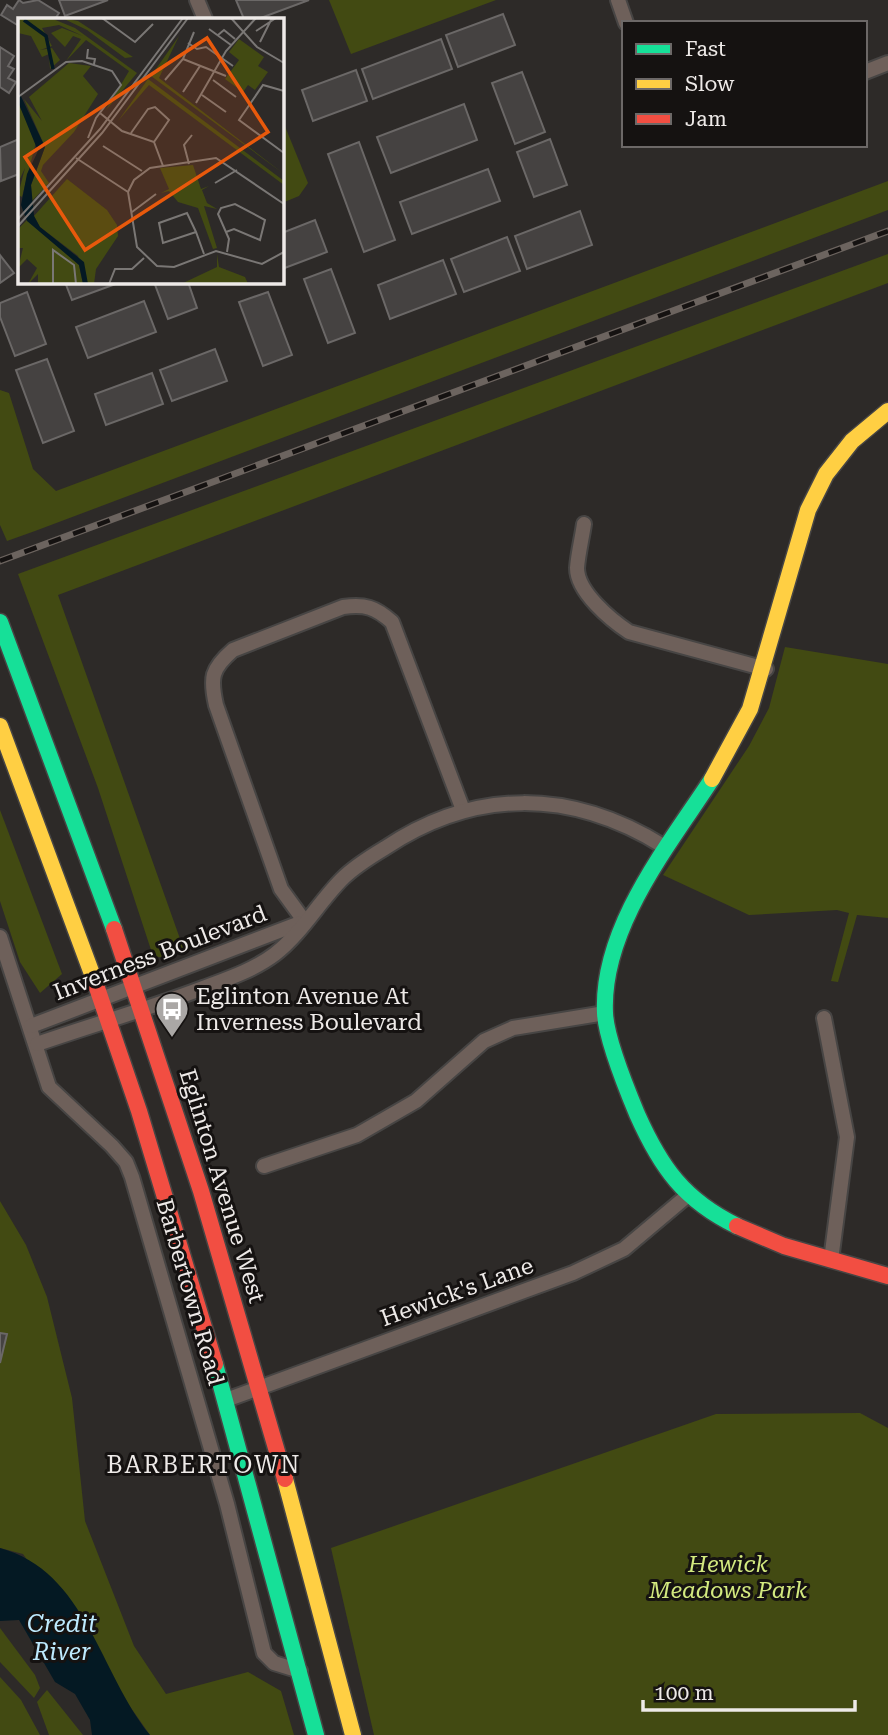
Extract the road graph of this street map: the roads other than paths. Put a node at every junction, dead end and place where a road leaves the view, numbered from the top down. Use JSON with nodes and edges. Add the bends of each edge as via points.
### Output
{"nodes":[{"id":1,"x":197,"y":0,"type":"edge"},
{"id":2,"x":618,"y":0,"type":"edge"},
{"id":3,"x":205,"y":18,"type":"edge"},
{"id":4,"x":625,"y":21,"type":"edge"},
{"id":5,"x":888,"y":63,"type":"edge"},
{"id":6,"x":867,"y":71,"type":"edge"},
{"id":7,"x":888,"y":411,"type":"edge"},
{"id":8,"x":584,"y":524,"type":"dead end"},
{"id":9,"x":0,"y":622,"type":"edge"},
{"id":10,"x":765,"y":669,"type":"junction"},
{"id":11,"x":0,"y":726,"type":"edge"},
{"id":12,"x":463,"y":810,"type":"junction"},
{"id":13,"x":663,"y":846,"type":"junction"},
{"id":14,"x":305,"y":922,"type":"junction"},
{"id":15,"x":0,"y":937,"type":"edge"},
{"id":16,"x":134,"y":988,"type":"junction"},
{"id":17,"x":102,"y":1000,"type":"junction"},
{"id":18,"x":141,"y":1009,"type":"junction"},
{"id":19,"x":605,"y":1013,"type":"junction"},
{"id":20,"x":824,"y":1018,"type":"dead end"},
{"id":21,"x":108,"y":1020,"type":"junction"},
{"id":22,"x":31,"y":1026,"type":"junction"},
{"id":23,"x":37,"y":1044,"type":"junction"},
{"id":24,"x":264,"y":1166,"type":"dead end"},
{"id":25,"x":687,"y":1196,"type":"junction"},
{"id":26,"x":831,"y":1259,"type":"junction"},
{"id":27,"x":888,"y":1276,"type":"edge"},
{"id":28,"x":260,"y":1389,"type":"junction"},
{"id":29,"x":226,"y":1400,"type":"junction"},
{"id":30,"x":300,"y":1671,"type":"junction"},
{"id":31,"x":316,"y":1735,"type":"edge"},
{"id":32,"x":353,"y":1735,"type":"edge"}],
"edges":[{"from":1,"to":3,"type":"street"},
{"from":2,"to":4,"type":"street"},
{"from":5,"to":6,"type":"street"},
{"from":7,"to":10,"type":"main road","via":[[851,443],[813,495],[794,549]]},
{"from":8,"to":10,"type":"street","via":[[577,572],[591,599],[609,619],[628,632]]},
{"from":9,"to":16,"type":"main road","name":"Eglinton Avenue West"},
{"from":10,"to":13,"type":"main road","via":[[729,753]]},
{"from":11,"to":17,"type":"main road"},
{"from":12,"to":13,"type":"street","name":"Inverness Boulevard","via":[[501,802],[555,805],[624,825]]},
{"from":12,"to":14,"type":"street","name":"Inverness Boulevard","via":[[413,829],[374,855],[343,878]]},
{"from":12,"to":14,"type":"street","via":[[392,622],[378,609],[363,604],[343,607],[233,650],[219,662],[211,681],[216,705],[281,890]]},
{"from":13,"to":19,"type":"main road","via":[[632,904],[616,948]]},
{"from":14,"to":16,"type":"street","name":"Inverness Boulevard"},
{"from":14,"to":18,"type":"street","name":"Inverness Boulevard","via":[[275,954],[248,969]]},
{"from":15,"to":22,"type":"street","name":"Barbertown Road"},
{"from":16,"to":17,"type":"street","name":"Inverness Boulevard"},
{"from":16,"to":18,"type":"main road","name":"Eglinton Avenue West"},
{"from":17,"to":21,"type":"main road"},
{"from":17,"to":22,"type":"street","name":"Inverness Boulevard"},
{"from":18,"to":21,"type":"street","name":"Inverness Boulevard"},
{"from":18,"to":28,"type":"main road","name":"Eglinton Avenue West"},
{"from":19,"to":24,"type":"street","via":[[513,1028],[484,1041],[416,1101],[357,1135]]},
{"from":19,"to":25,"type":"main road","via":[[631,1107]]},
{"from":20,"to":26,"type":"street","via":[[847,1137]]},
{"from":21,"to":23,"type":"street","name":"Inverness Boulevard"},
{"from":21,"to":29,"type":"main road"},
{"from":22,"to":23,"type":"street","name":"Barbertown Road"},
{"from":23,"to":30,"type":"street","name":"Barbertown Road","via":[[49,1087],[112,1146],[132,1177],[224,1493],[264,1653],[275,1663]]},
{"from":25,"to":26,"type":"main road","via":[[769,1241]]},
{"from":25,"to":28,"type":"street","name":"Hewick's Lane","via":[[624,1250]]},
{"from":26,"to":27,"type":"main road"},
{"from":28,"to":29,"type":"street","name":"Hewick's Lane"},
{"from":28,"to":32,"type":"main road","name":"Eglinton Avenue West"},
{"from":29,"to":30,"type":"main road"},
{"from":30,"to":31,"type":"main road"}]}
